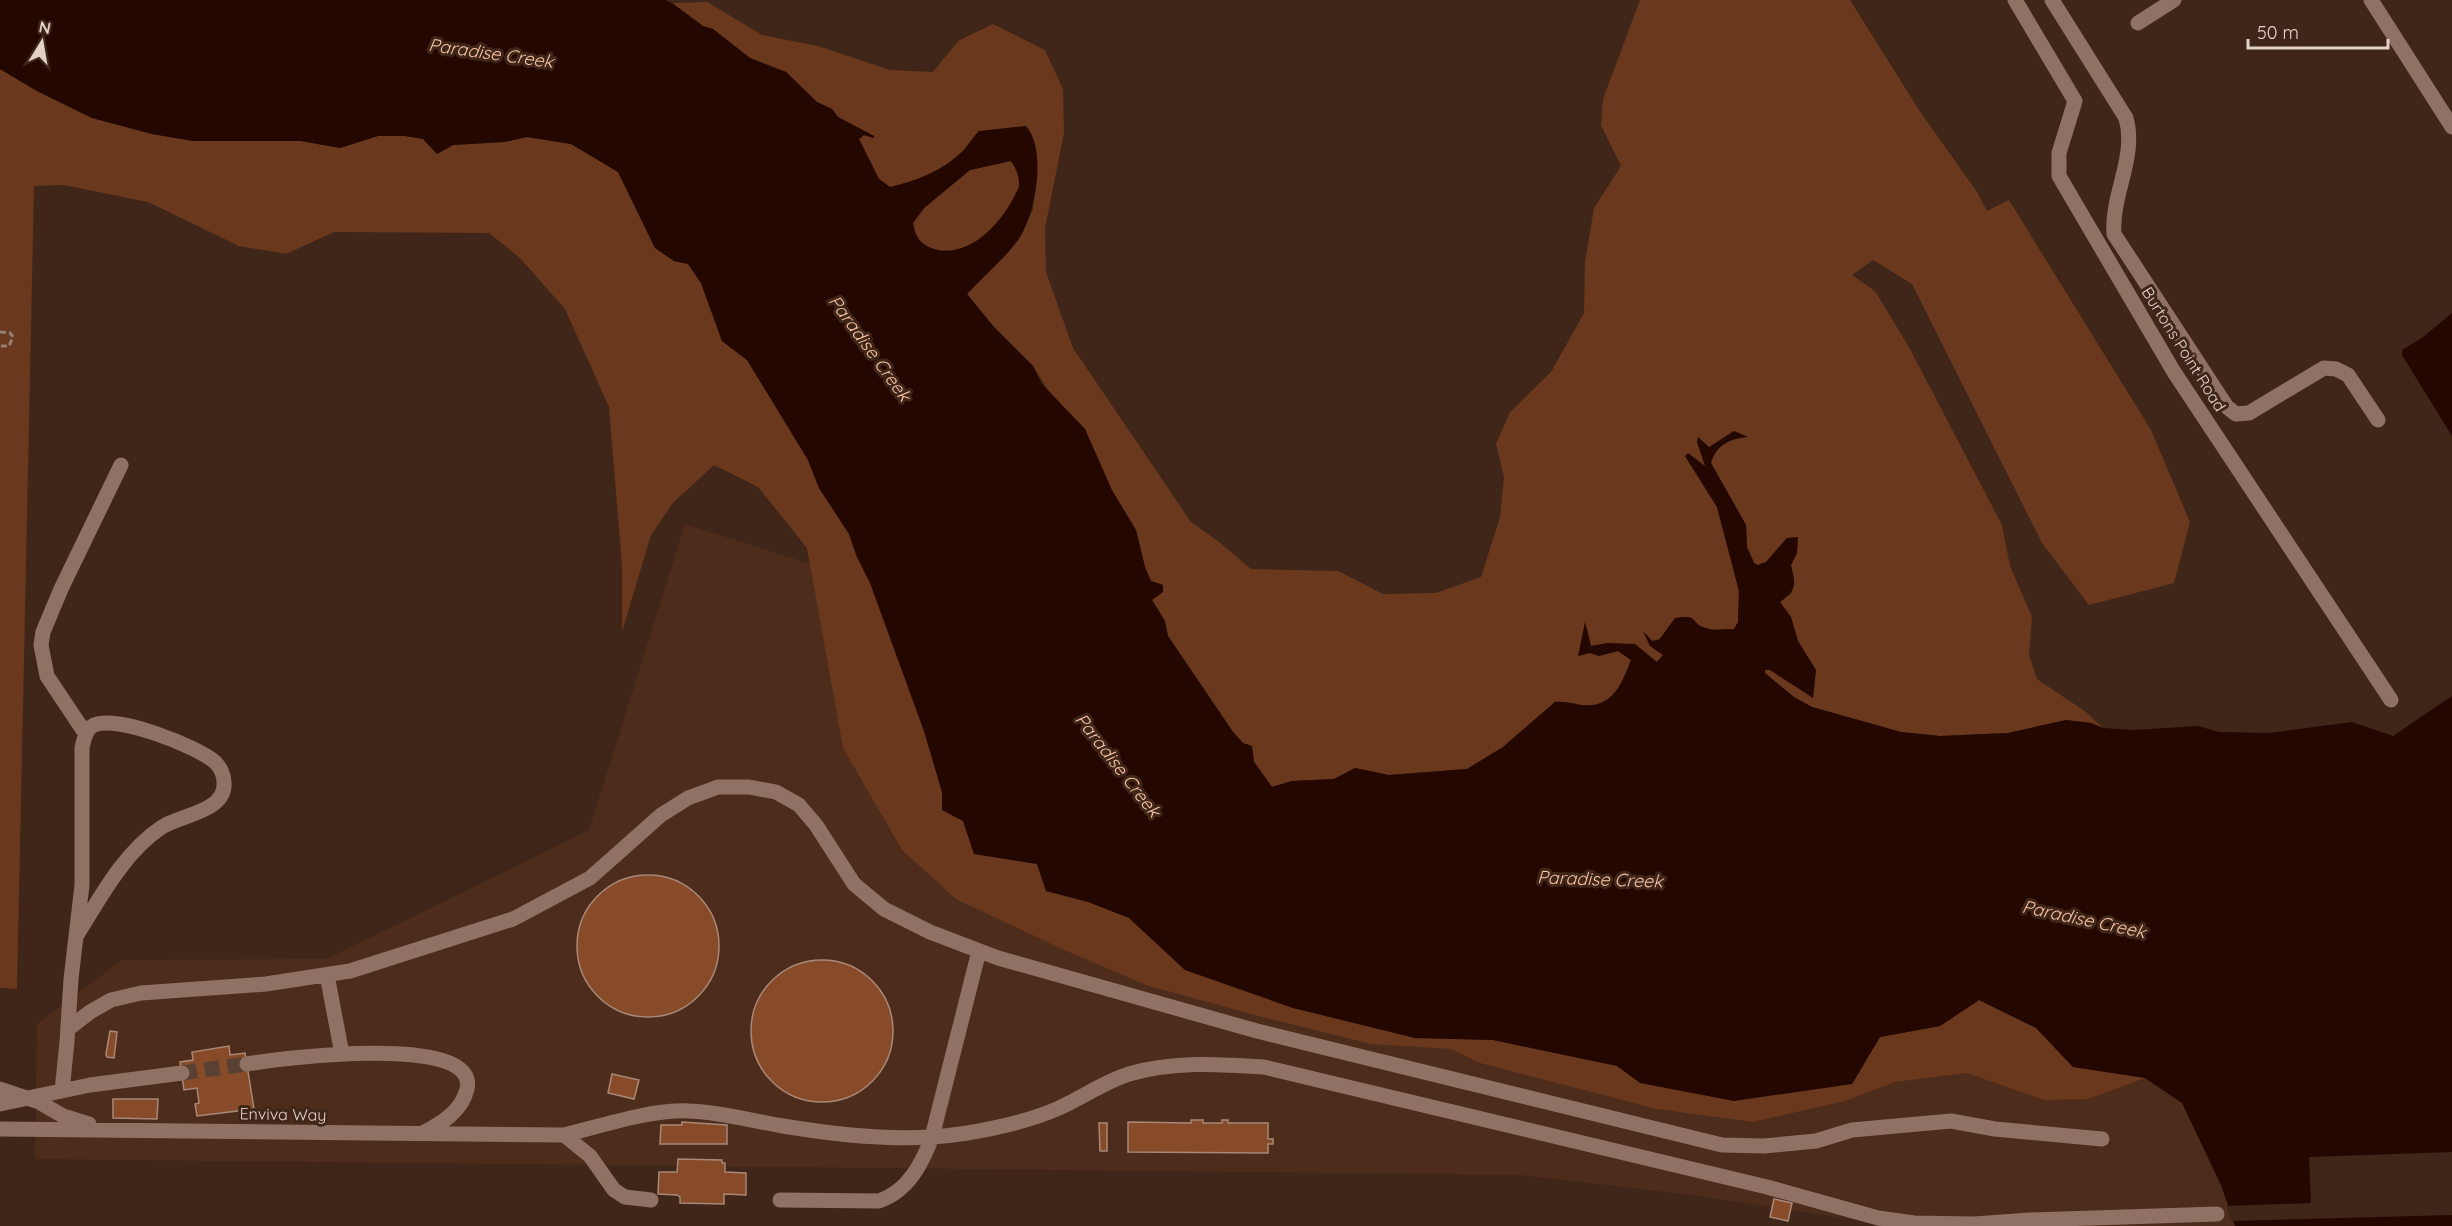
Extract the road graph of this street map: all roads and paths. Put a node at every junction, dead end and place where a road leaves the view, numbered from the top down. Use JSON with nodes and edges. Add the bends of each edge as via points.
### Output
{"nodes":[{"id":1,"x":2014,"y":0,"type":"edge"},
{"id":2,"x":2052,"y":0,"type":"edge"},
{"id":3,"x":2174,"y":0,"type":"edge"},
{"id":4,"x":2371,"y":0,"type":"edge"},
{"id":5,"x":2138,"y":22,"type":"dead end"},
{"id":6,"x":2452,"y":127,"type":"edge"},
{"id":7,"x":0,"y":332,"type":"edge"},
{"id":8,"x":0,"y":346,"type":"edge"},
{"id":9,"x":2378,"y":420,"type":"dead end"},
{"id":10,"x":121,"y":465,"type":"dead end"},
{"id":11,"x":2391,"y":700,"type":"dead end"},
{"id":12,"x":85,"y":733,"type":"junction"},
{"id":13,"x":77,"y":935,"type":"junction"},
{"id":14,"x":979,"y":951,"type":"junction"},
{"id":15,"x":327,"y":975,"type":"junction"},
{"id":16,"x":68,"y":1029,"type":"junction"},
{"id":17,"x":342,"y":1054,"type":"junction"},
{"id":18,"x":247,"y":1064,"type":"tunnel mouth"},
{"id":19,"x":182,"y":1073,"type":"tunnel mouth"},
{"id":20,"x":0,"y":1089,"type":"edge"},
{"id":21,"x":62,"y":1091,"type":"junction"},
{"id":22,"x":25,"y":1097,"type":"junction"},
{"id":23,"x":0,"y":1104,"type":"edge"},
{"id":24,"x":0,"y":1129,"type":"edge"},
{"id":25,"x":106,"y":1129,"type":"junction"},
{"id":26,"x":420,"y":1134,"type":"junction"},
{"id":27,"x":564,"y":1135,"type":"junction"},
{"id":28,"x":932,"y":1137,"type":"junction"},
{"id":29,"x":2102,"y":1139,"type":"dead end"},
{"id":30,"x":651,"y":1200,"type":"dead end"},
{"id":31,"x":780,"y":1200,"type":"dead end"},
{"id":32,"x":2217,"y":1214,"type":"dead end"},
{"id":33,"x":2122,"y":1221,"type":"edge"}],
"edges":[{"from":1,"to":11,"type":"street","name":"Burtons Point Road","via":[[2075,101],[2058,153],[2059,176],[2174,372]]},
{"from":2,"to":9,"type":"street","via":[[2126,118],[2130,132],[2113,216],[2114,234],[2227,407],[2236,414],[2249,413],[2324,368],[2336,369],[2348,375]]},
{"from":3,"to":5,"type":"street"},
{"from":4,"to":6,"type":"street"},
{"from":7,"to":8,"type":"path","via":[[12,337],[9,346]]},
{"from":10,"to":12,"type":"street","via":[[60,589],[41,645],[47,676]]},
{"from":12,"to":13,"type":"street","via":[[82,885]]},
{"from":12,"to":13,"type":"street","via":[[94,725],[109,723],[150,730],[216,763],[225,784],[223,794],[212,807],[162,827],[138,849],[107,886]]},
{"from":13,"to":16,"type":"street"},
{"from":14,"to":15,"type":"street","via":[[884,909],[854,884],[799,805],[767,790],[718,787],[688,798],[661,815],[590,878],[513,918]]},
{"from":14,"to":28,"type":"street"},
{"from":14,"to":29,"type":"street","via":[[1257,1031],[1722,1145],[1816,1141],[1852,1130],[1952,1121]]},
{"from":15,"to":16,"type":"street","via":[[266,984],[141,993],[111,1000]]},
{"from":15,"to":17,"type":"street"},
{"from":16,"to":21,"type":"street"},
{"from":17,"to":18,"type":"street"},
{"from":17,"to":26,"type":"street","via":[[423,1056],[444,1061],[464,1074],[468,1082],[462,1104],[438,1125]]},
{"from":19,"to":21,"type":"street"},
{"from":20,"to":22,"type":"street"},
{"from":21,"to":22,"type":"street"},
{"from":22,"to":23,"type":"street"},
{"from":22,"to":25,"type":"street","via":[[75,1121]]},
{"from":24,"to":25,"type":"street","name":"Enviva Way"},
{"from":25,"to":26,"type":"street","name":"Enviva Way"},
{"from":26,"to":27,"type":"street","name":"Enviva Way"},
{"from":27,"to":28,"type":"street","name":"Enviva Way","via":[[686,1110],[832,1133]]},
{"from":27,"to":30,"type":"street","via":[[590,1156],[614,1190],[625,1197]]},
{"from":28,"to":31,"type":"street","via":[[924,1159],[893,1196],[879,1201]]},
{"from":28,"to":33,"type":"street","name":"Enviva Way","via":[[1007,1125],[1059,1108],[1127,1075],[1158,1067],[1264,1067],[1767,1187],[1878,1218],[1974,1224]]},
{"from":32,"to":33,"type":"street","name":"Enviva Way"}]}
